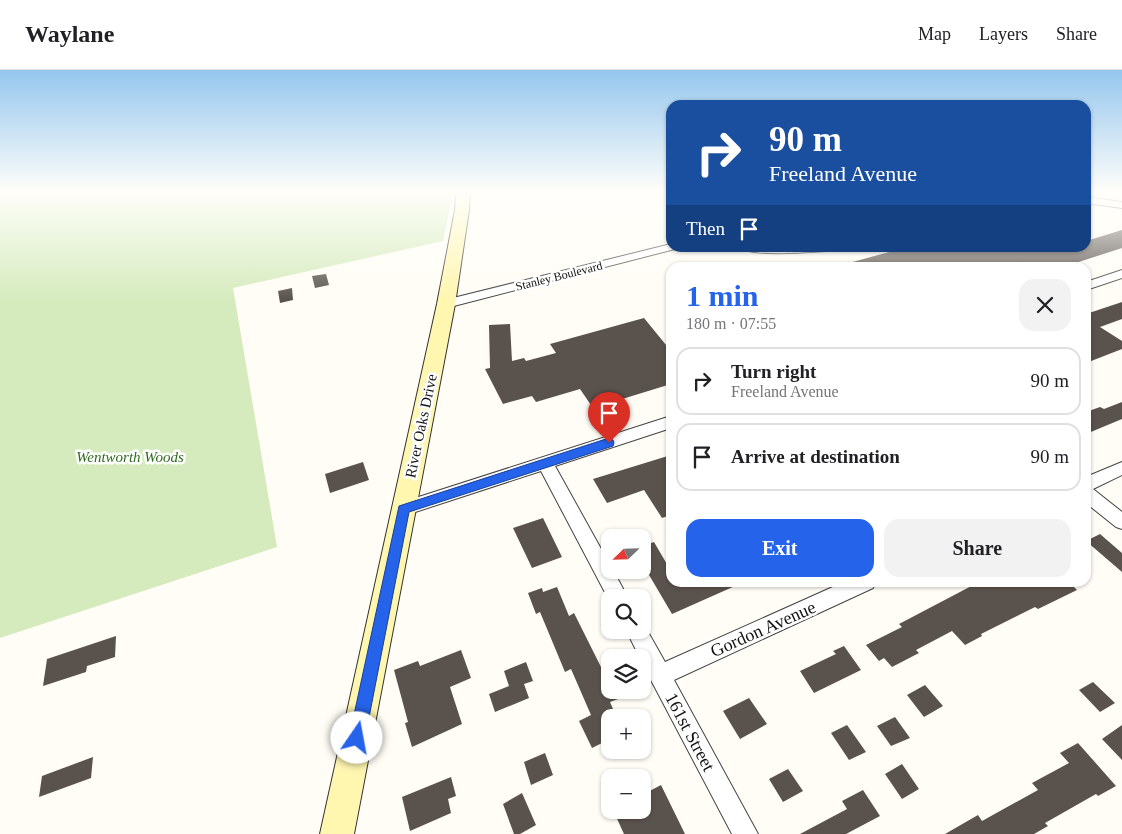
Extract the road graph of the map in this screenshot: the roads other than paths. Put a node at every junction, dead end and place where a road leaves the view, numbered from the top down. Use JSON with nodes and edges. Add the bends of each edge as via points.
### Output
{"nodes":[{"id":1,"x":459,"y":229,"type":"edge"},
{"id":2,"x":666,"y":248,"type":"edge"},
{"id":3,"x":1122,"y":274,"type":"edge"},
{"id":4,"x":1091,"y":284,"type":"edge"},
{"id":5,"x":446,"y":304,"type":"junction"},
{"id":6,"x":666,"y":424,"type":"edge"},
{"id":7,"x":545,"y":463,"type":"junction"},
{"id":8,"x":1122,"y":468,"type":"edge"},
{"id":9,"x":1091,"y":482,"type":"edge"},
{"id":10,"x":1091,"y":497,"type":"edge"},
{"id":11,"x":403,"y":509,"type":"junction"},
{"id":12,"x":1122,"y":522,"type":"edge"},
{"id":13,"x":855,"y":587,"type":"edge"},
{"id":14,"x":613,"y":589,"type":"edge"},
{"id":15,"x":641,"y":639,"type":"edge"},
{"id":16,"x":660,"y":675,"type":"junction"},
{"id":17,"x":337,"y":834,"type":"edge"},
{"id":18,"x":745,"y":834,"type":"edge"}],
"edges":[{"from":1,"to":5,"type":"main road","name":"River Oaks Drive"},
{"from":2,"to":5,"type":"street","name":"Stanley Boulevard"},
{"from":3,"to":4,"type":"street"},
{"from":5,"to":11,"type":"main road","name":"River Oaks Drive"},
{"from":6,"to":7,"type":"street"},
{"from":7,"to":11,"type":"street"},
{"from":7,"to":14,"type":"street"},
{"from":8,"to":9,"type":"street"},
{"from":10,"to":12,"type":"street"},
{"from":11,"to":17,"type":"main road","name":"River Oaks Drive"},
{"from":13,"to":16,"type":"street","name":"Gordon Avenue"},
{"from":15,"to":16,"type":"street","name":"161st Street"},
{"from":16,"to":18,"type":"street","name":"161st Street"}]}
